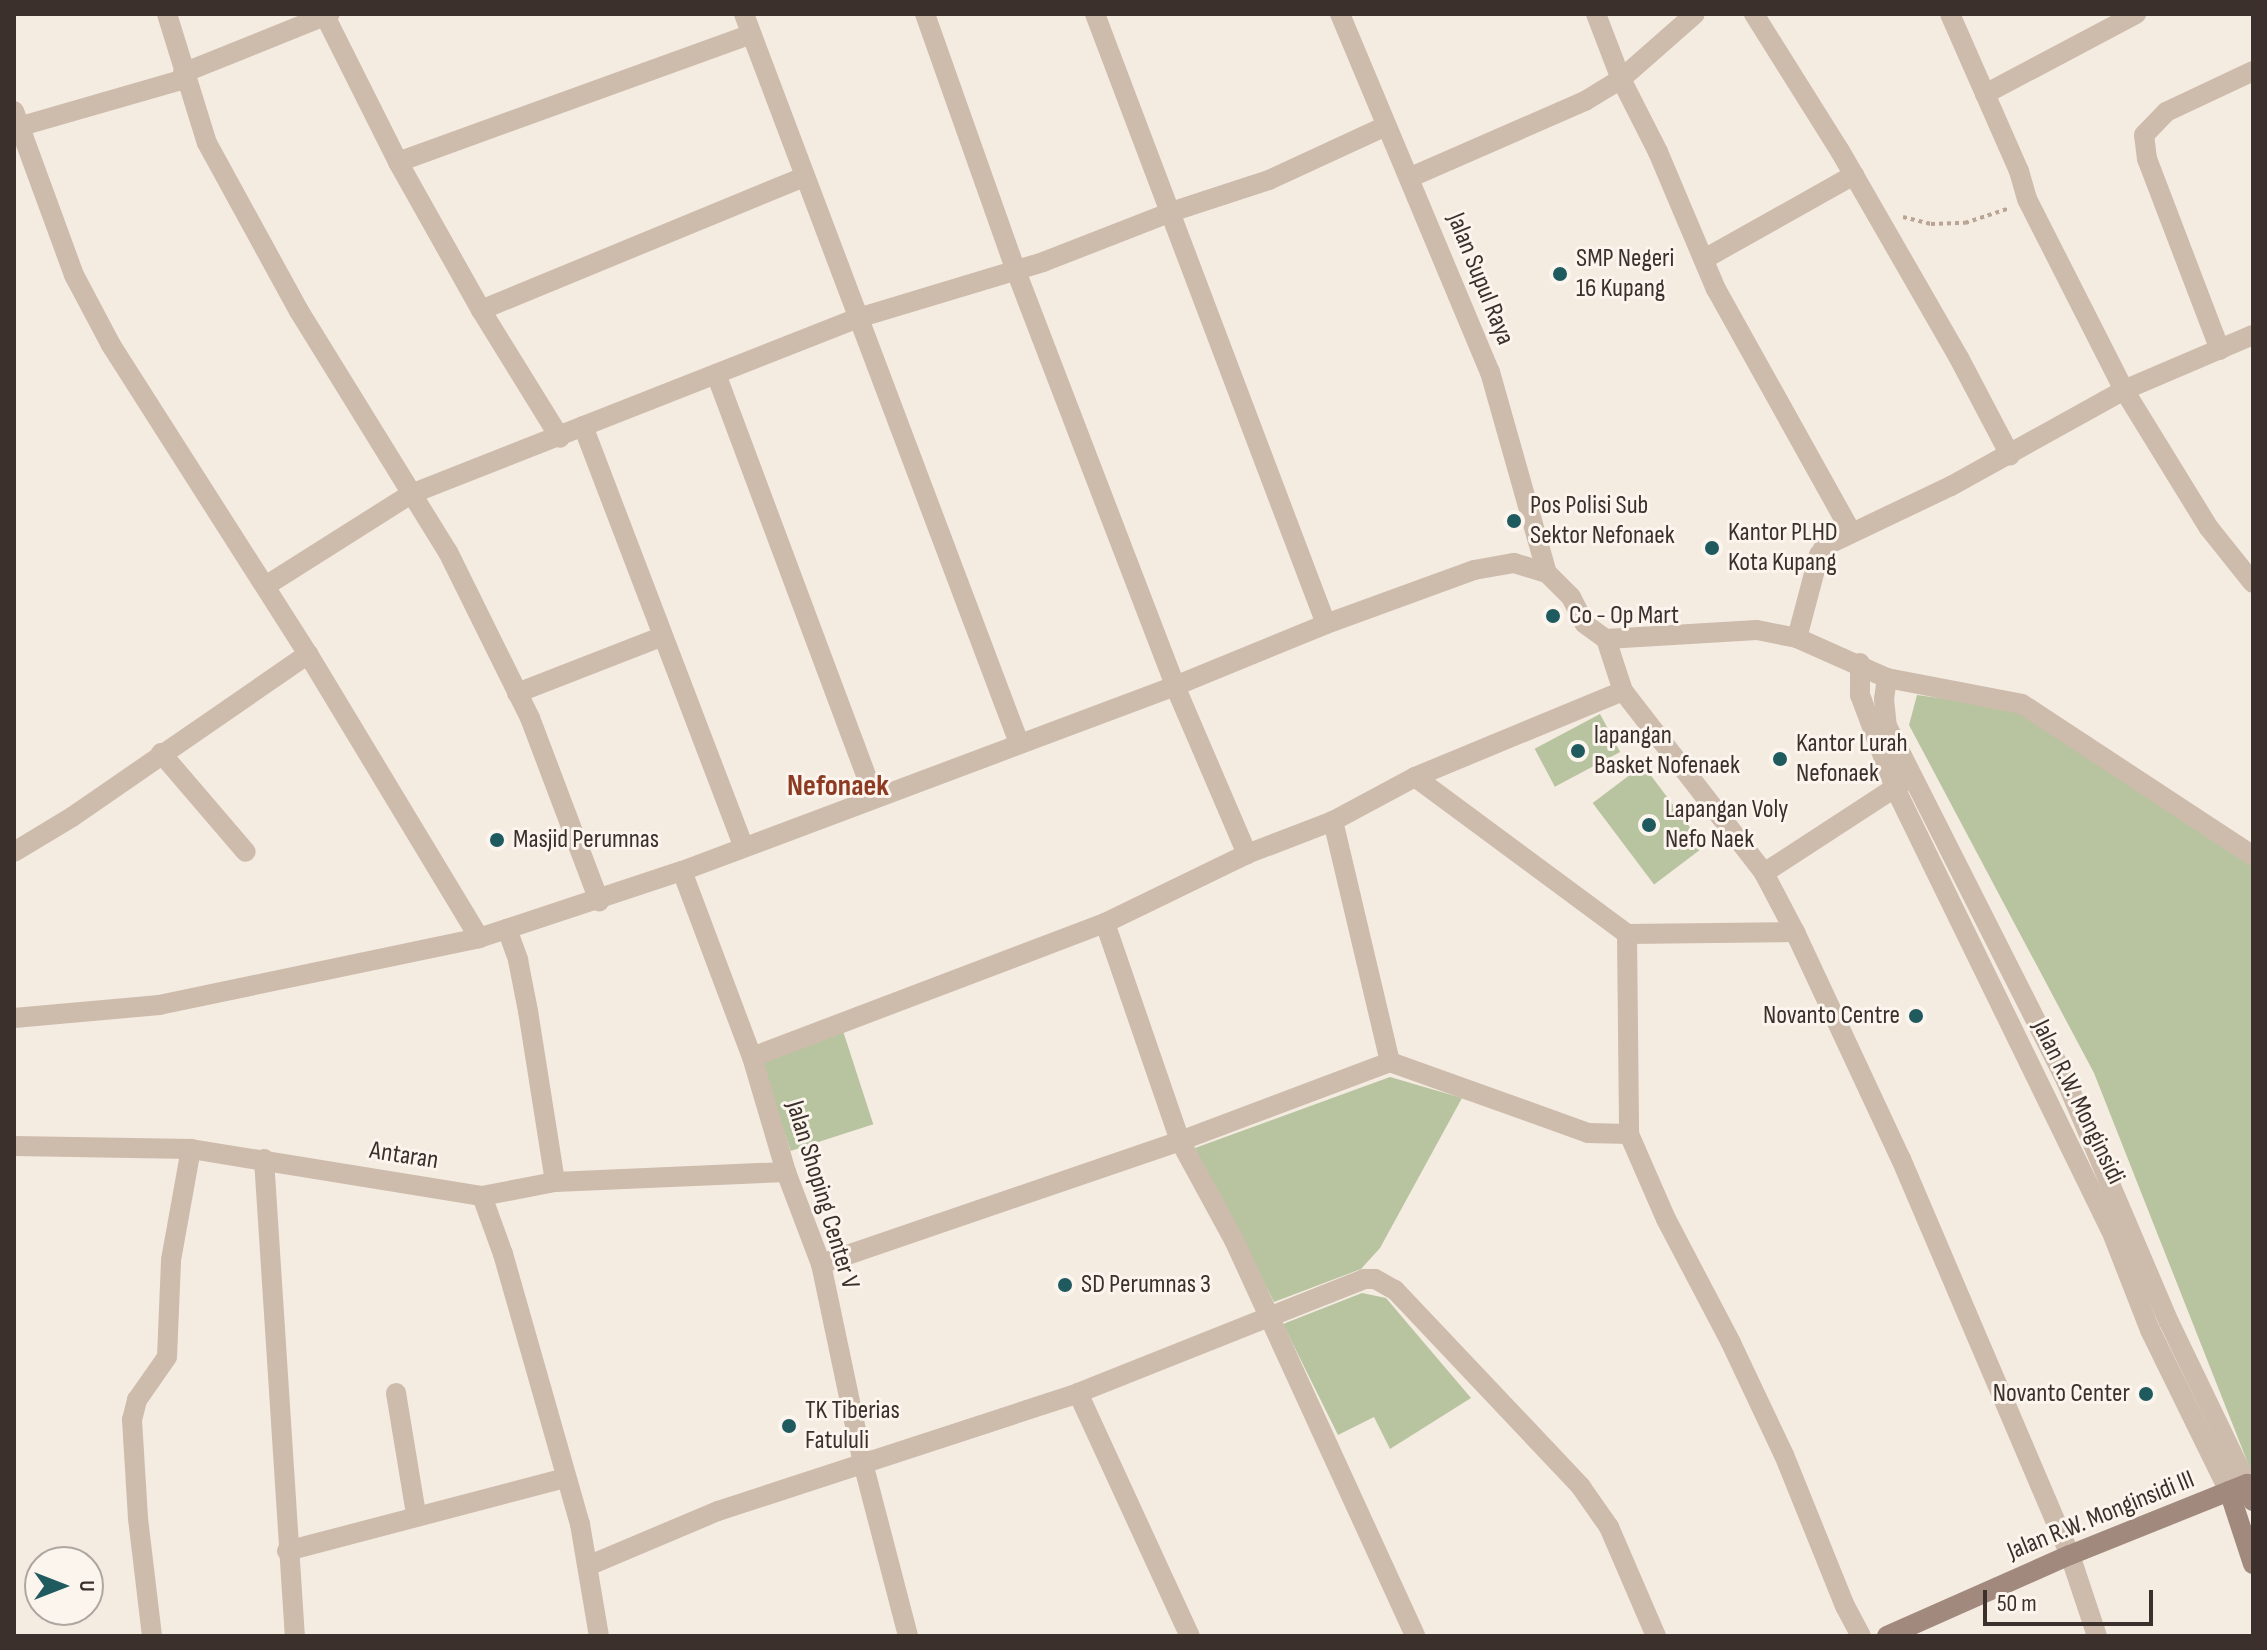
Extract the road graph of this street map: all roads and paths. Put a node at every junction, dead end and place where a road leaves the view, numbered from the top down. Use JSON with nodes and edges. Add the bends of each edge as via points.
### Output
{"nodes":[{"id":1,"x":167,"y":14,"type":"edge"},
{"id":2,"x":925,"y":14,"type":"edge"},
{"id":3,"x":1095,"y":14,"type":"edge"},
{"id":4,"x":1340,"y":14,"type":"edge"},
{"id":5,"x":1596,"y":14,"type":"edge"},
{"id":6,"x":1695,"y":14,"type":"edge"},
{"id":7,"x":1754,"y":14,"type":"edge"},
{"id":8,"x":1950,"y":14,"type":"edge"},
{"id":9,"x":2136,"y":14,"type":"edge"},
{"id":10,"x":326,"y":15,"type":"edge"},
{"id":11,"x":748,"y":24,"type":"edge"},
{"id":12,"x":2253,"y":71,"type":"edge"},
{"id":13,"x":184,"y":76,"type":"junction"},
{"id":14,"x":1621,"y":79,"type":"junction"},
{"id":15,"x":1985,"y":94,"type":"junction"},
{"id":16,"x":16,"y":119,"type":"edge"},
{"id":17,"x":1386,"y":126,"type":"junction"},
{"id":18,"x":398,"y":162,"type":"junction"},
{"id":19,"x":1854,"y":175,"type":"junction"},
{"id":20,"x":803,"y":177,"type":"junction"},
{"id":21,"x":1411,"y":177,"type":"junction"},
{"id":22,"x":2027,"y":199,"type":"junction"},
{"id":23,"x":1868,"y":201,"type":"junction"},
{"id":24,"x":1171,"y":212,"type":"junction"},
{"id":25,"x":1706,"y":258,"type":"junction"},
{"id":26,"x":1016,"y":271,"type":"junction"},
{"id":27,"x":481,"y":310,"type":"junction"},
{"id":28,"x":858,"y":318,"type":"junction"},
{"id":29,"x":2253,"y":335,"type":"edge"},
{"id":30,"x":2220,"y":350,"type":"junction"},
{"id":31,"x":716,"y":374,"type":"junction"},
{"id":32,"x":2124,"y":390,"type":"junction"},
{"id":33,"x":583,"y":426,"type":"junction"},
{"id":34,"x":560,"y":438,"type":"junction"},
{"id":35,"x":2010,"y":455,"type":"junction"},
{"id":36,"x":411,"y":494,"type":"junction"},
{"id":37,"x":1851,"y":532,"type":"junction"},
{"id":38,"x":1547,"y":573,"type":"junction"},
{"id":39,"x":2253,"y":583,"type":"edge"},
{"id":40,"x":267,"y":585,"type":"junction"},
{"id":41,"x":1326,"y":624,"type":"junction"},
{"id":42,"x":661,"y":637,"type":"junction"},
{"id":43,"x":1797,"y":638,"type":"junction"},
{"id":44,"x":1606,"y":639,"type":"junction"},
{"id":45,"x":308,"y":654,"type":"junction"},
{"id":46,"x":1860,"y":663,"type":"junction"},
{"id":47,"x":1887,"y":678,"type":"junction"},
{"id":48,"x":1175,"y":686,"type":"junction"},
{"id":49,"x":1623,"y":691,"type":"junction"},
{"id":50,"x":517,"y":693,"type":"junction"},
{"id":51,"x":1019,"y":743,"type":"junction"},
{"id":52,"x":161,"y":753,"type":"junction"},
{"id":53,"x":1415,"y":777,"type":"junction"},
{"id":54,"x":1903,"y":783,"type":"junction"},
{"id":55,"x":874,"y":796,"type":"junction"},
{"id":56,"x":1333,"y":821,"type":"junction"},
{"id":57,"x":744,"y":847,"type":"junction"},
{"id":58,"x":14,"y":852,"type":"edge"},
{"id":59,"x":246,"y":852,"type":"dead end"},
{"id":60,"x":1247,"y":854,"type":"junction"},
{"id":61,"x":2253,"y":856,"type":"edge"},
{"id":62,"x":682,"y":871,"type":"junction"},
{"id":63,"x":1764,"y":873,"type":"junction"},
{"id":64,"x":599,"y":901,"type":"junction"},
{"id":65,"x":1105,"y":923,"type":"junction"},
{"id":66,"x":507,"y":929,"type":"junction"},
{"id":67,"x":1795,"y":932,"type":"junction"},
{"id":68,"x":1627,"y":934,"type":"junction"},
{"id":69,"x":479,"y":938,"type":"junction"},
{"id":70,"x":14,"y":1018,"type":"edge"},
{"id":71,"x":752,"y":1057,"type":"junction"},
{"id":72,"x":1390,"y":1062,"type":"junction"},
{"id":73,"x":1629,"y":1134,"type":"junction"},
{"id":74,"x":1180,"y":1141,"type":"junction"},
{"id":75,"x":14,"y":1146,"type":"edge"},
{"id":76,"x":191,"y":1149,"type":"junction"},
{"id":77,"x":264,"y":1159,"type":"junction"},
{"id":78,"x":786,"y":1172,"type":"junction"},
{"id":79,"x":555,"y":1182,"type":"junction"},
{"id":80,"x":482,"y":1196,"type":"junction"},
{"id":81,"x":821,"y":1264,"type":"junction"},
{"id":82,"x":1270,"y":1318,"type":"junction"},
{"id":83,"x":396,"y":1393,"type":"dead end"},
{"id":84,"x":1078,"y":1393,"type":"junction"},
{"id":85,"x":863,"y":1463,"type":"junction"},
{"id":86,"x":566,"y":1478,"type":"junction"},
{"id":87,"x":2243,"y":1492,"type":"edge"},
{"id":88,"x":416,"y":1514,"type":"junction"},
{"id":89,"x":287,"y":1551,"type":"junction"},
{"id":90,"x":2070,"y":1555,"type":"junction"},
{"id":91,"x":2253,"y":1564,"type":"edge"},
{"id":92,"x":590,"y":1565,"type":"junction"},
{"id":93,"x":152,"y":1636,"type":"edge"},
{"id":94,"x":295,"y":1636,"type":"edge"},
{"id":95,"x":599,"y":1636,"type":"edge"},
{"id":96,"x":908,"y":1636,"type":"edge"},
{"id":97,"x":1190,"y":1636,"type":"edge"},
{"id":98,"x":1415,"y":1636,"type":"edge"},
{"id":99,"x":1656,"y":1636,"type":"edge"},
{"id":100,"x":1861,"y":1636,"type":"edge"},
{"id":101,"x":1888,"y":1636,"type":"edge"},
{"id":102,"x":2097,"y":1636,"type":"edge"}],
"edges":[{"from":1,"to":13,"type":"street"},
{"from":2,"to":26,"type":"street"},
{"from":3,"to":24,"type":"street"},
{"from":4,"to":17,"type":"street","name":"Jalan Supul Raya"},
{"from":5,"to":14,"type":"street"},
{"from":6,"to":14,"type":"street"},
{"from":7,"to":19,"type":"street"},
{"from":8,"to":15,"type":"street"},
{"from":9,"to":15,"type":"street"},
{"from":10,"to":13,"type":"street"},
{"from":10,"to":18,"type":"street"},
{"from":11,"to":18,"type":"street"},
{"from":11,"to":20,"type":"street"},
{"from":12,"to":30,"type":"street","via":[[2166,112],[2144,135],[2147,159]]},
{"from":13,"to":16,"type":"street"},
{"from":13,"to":36,"type":"street","via":[[207,143],[235,196]]},
{"from":14,"to":21,"type":"street","via":[[1585,101]]},
{"from":14,"to":25,"type":"street"},
{"from":15,"to":22,"type":"street"},
{"from":16,"to":40,"type":"street","via":[[74,275],[111,345]]},
{"from":17,"to":21,"type":"street","name":"Jalan Supul Raya"},
{"from":17,"to":24,"type":"street","via":[[1294,170]]},
{"from":18,"to":27,"type":"street"},
{"from":19,"to":23,"type":"street"},
{"from":19,"to":25,"type":"street"},
{"from":20,"to":27,"type":"street"},
{"from":20,"to":28,"type":"street"},
{"from":21,"to":38,"type":"street","name":"Jalan Supul Raya","via":[[1490,372]]},
{"from":22,"to":23,"type":"path","via":[[1997,215],[1942,224],[1898,216]]},
{"from":22,"to":32,"type":"street"},
{"from":23,"to":35,"type":"street"},
{"from":24,"to":26,"type":"street"},
{"from":24,"to":41,"type":"street"},
{"from":25,"to":37,"type":"street","via":[[1716,289]]},
{"from":26,"to":28,"type":"street"},
{"from":26,"to":48,"type":"street"},
{"from":27,"to":34,"type":"street"},
{"from":28,"to":31,"type":"street"},
{"from":28,"to":51,"type":"street"},
{"from":29,"to":30,"type":"street"},
{"from":30,"to":32,"type":"street"},
{"from":31,"to":33,"type":"street"},
{"from":31,"to":55,"type":"street"},
{"from":32,"to":35,"type":"street"},
{"from":32,"to":39,"type":"street","via":[[2209,528]]},
{"from":33,"to":34,"type":"street"},
{"from":33,"to":42,"type":"street"},
{"from":34,"to":36,"type":"street"},
{"from":35,"to":37,"type":"street"},
{"from":36,"to":40,"type":"street"},
{"from":36,"to":50,"type":"street","via":[[448,552]]},
{"from":37,"to":43,"type":"street","via":[[1819,555]]},
{"from":38,"to":41,"type":"street","via":[[1514,563],[1474,570]]},
{"from":38,"to":44,"type":"street","via":[[1571,597],[1585,624]]},
{"from":40,"to":45,"type":"street"},
{"from":41,"to":48,"type":"street"},
{"from":42,"to":50,"type":"street"},
{"from":42,"to":57,"type":"street"},
{"from":43,"to":44,"type":"street","via":[[1757,630]]},
{"from":43,"to":46,"type":"street"},
{"from":44,"to":49,"type":"street"},
{"from":45,"to":52,"type":"street"},
{"from":45,"to":69,"type":"street"},
{"from":46,"to":47,"type":"street"},
{"from":46,"to":54,"type":"street","name":"Jalan R.W. Monginsidi","via":[[1860,695]]},
{"from":47,"to":54,"type":"street","name":"Jalan R.W. Monginsidi","via":[[1887,726]]},
{"from":47,"to":61,"type":"street","via":[[2031,708]]},
{"from":48,"to":51,"type":"street"},
{"from":48,"to":60,"type":"street"},
{"from":49,"to":53,"type":"street"},
{"from":49,"to":63,"type":"street"},
{"from":50,"to":64,"type":"street","via":[[566,806]]},
{"from":51,"to":55,"type":"street"},
{"from":52,"to":58,"type":"street"},
{"from":52,"to":59,"type":"street"},
{"from":53,"to":56,"type":"street"},
{"from":53,"to":68,"type":"street"},
{"from":54,"to":63,"type":"street"},
{"from":54,"to":87,"type":"street","name":"Jalan R.W. Monginsidi","via":[[2064,1076],[2120,1226],[2150,1330]]},
{"from":55,"to":57,"type":"street"},
{"from":56,"to":60,"type":"street"},
{"from":56,"to":72,"type":"street"},
{"from":57,"to":62,"type":"street"},
{"from":60,"to":65,"type":"street"},
{"from":62,"to":64,"type":"street"},
{"from":62,"to":71,"type":"street","name":"Jalan Shoping Center V"},
{"from":63,"to":67,"type":"street"},
{"from":64,"to":66,"type":"street"},
{"from":65,"to":71,"type":"street"},
{"from":65,"to":74,"type":"street"},
{"from":66,"to":69,"type":"street"},
{"from":66,"to":79,"type":"street","via":[[528,1011]]},
{"from":67,"to":68,"type":"street"},
{"from":67,"to":90,"type":"street","via":[[1901,1159]]},
{"from":68,"to":73,"type":"street"},
{"from":69,"to":70,"type":"street","via":[[159,1005]]},
{"from":71,"to":78,"type":"street","name":"Jalan Shoping Center V"},
{"from":72,"to":73,"type":"street","via":[[1588,1133]]},
{"from":72,"to":74,"type":"street"},
{"from":73,"to":100,"type":"street","via":[[1784,1455]]},
{"from":74,"to":81,"type":"street"},
{"from":74,"to":82,"type":"street"},
{"from":75,"to":76,"type":"street","name":"Antaran"},
{"from":76,"to":77,"type":"street","name":"Antaran"},
{"from":76,"to":93,"type":"street","via":[[171,1260],[167,1357],[137,1400],[132,1420]]},
{"from":77,"to":80,"type":"street","name":"Antaran"},
{"from":77,"to":89,"type":"street"},
{"from":78,"to":79,"type":"street","name":"Antaran"},
{"from":78,"to":81,"type":"street","name":"Jalan Shoping Center V"},
{"from":79,"to":80,"type":"street","name":"Antaran"},
{"from":80,"to":86,"type":"street"},
{"from":81,"to":85,"type":"street","name":"Jalan Shoping Center V"},
{"from":82,"to":84,"type":"street"},
{"from":82,"to":98,"type":"street"},
{"from":82,"to":99,"type":"street","via":[[1364,1279],[1379,1280],[1395,1290],[1581,1487],[1609,1527]]},
{"from":83,"to":88,"type":"street"},
{"from":84,"to":85,"type":"street"},
{"from":84,"to":97,"type":"street"},
{"from":85,"to":92,"type":"street","via":[[718,1511]]},
{"from":85,"to":96,"type":"street","name":"Jalan Shoping Center V"},
{"from":86,"to":88,"type":"street"},
{"from":86,"to":92,"type":"street"},
{"from":87,"to":90,"type":"main road","name":"Jalan R.W. Monginsidi III"},
{"from":87,"to":91,"type":"main road","name":"Jalan R.W. Monginsidi"},
{"from":88,"to":89,"type":"street"},
{"from":89,"to":94,"type":"street"},
{"from":90,"to":101,"type":"main road","name":"Jalan R.W. Monginsidi III"},
{"from":90,"to":102,"type":"street"},
{"from":92,"to":95,"type":"street"}]}
